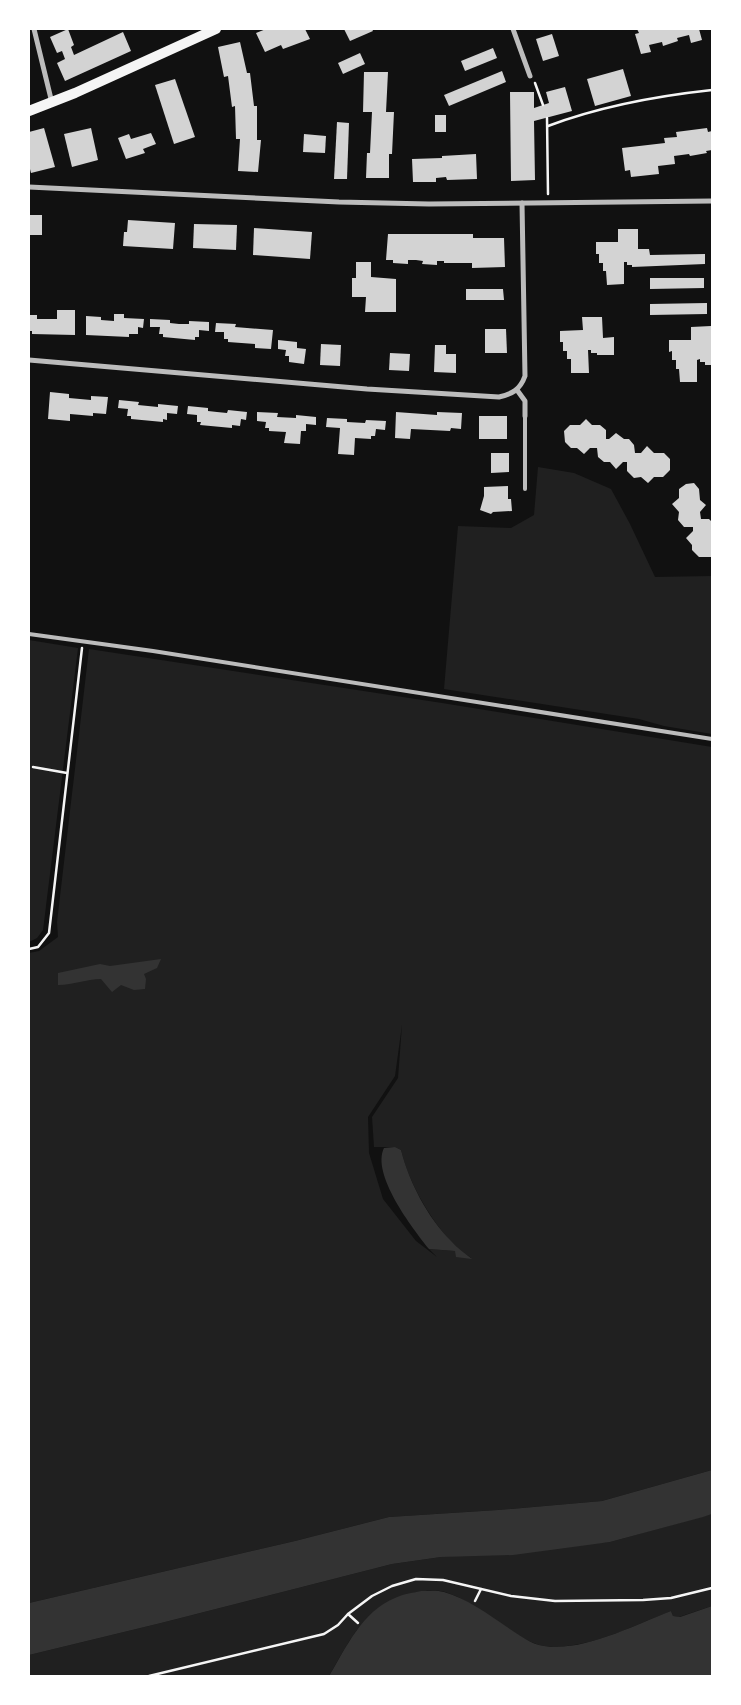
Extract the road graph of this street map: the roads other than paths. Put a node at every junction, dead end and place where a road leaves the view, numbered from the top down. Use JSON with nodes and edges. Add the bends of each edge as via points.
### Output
{"nodes":[{"id":1,"x":34,"y":29,"type":"edge"},
{"id":2,"x":216,"y":29,"type":"edge"},
{"id":3,"x":513,"y":29,"type":"edge"},
{"id":4,"x":530,"y":76,"type":"road end"},
{"id":5,"x":52,"y":102,"type":"junction"},
{"id":6,"x":29,"y":111,"type":"edge"},
{"id":7,"x":29,"y":187,"type":"edge"},
{"id":8,"x":712,"y":200,"type":"edge"},
{"id":9,"x":522,"y":203,"type":"junction"},
{"id":10,"x":29,"y":360,"type":"edge"},
{"id":11,"x":517,"y":390,"type":"junction"},
{"id":12,"x":525,"y":416,"type":"joint"},
{"id":13,"x":524,"y":489,"type":"dead end"},
{"id":14,"x":29,"y":634,"type":"edge"},
{"id":15,"x":712,"y":739,"type":"edge"}],
"edges":[{"from":1,"to":5,"type":"street"},
{"from":2,"to":5,"type":"main road"},
{"from":3,"to":4,"type":"street"},
{"from":5,"to":6,"type":"main road"},
{"from":7,"to":9,"type":"street","via":[[339,202]]},
{"from":8,"to":9,"type":"street"},
{"from":9,"to":11,"type":"street","via":[[525,376]]},
{"from":10,"to":11,"type":"street","via":[[444,394],[499,396]]},
{"from":11,"to":12,"type":"street","via":[[526,401]]},
{"from":12,"to":13,"type":"lane"},
{"from":14,"to":15,"type":"lane"}]}
